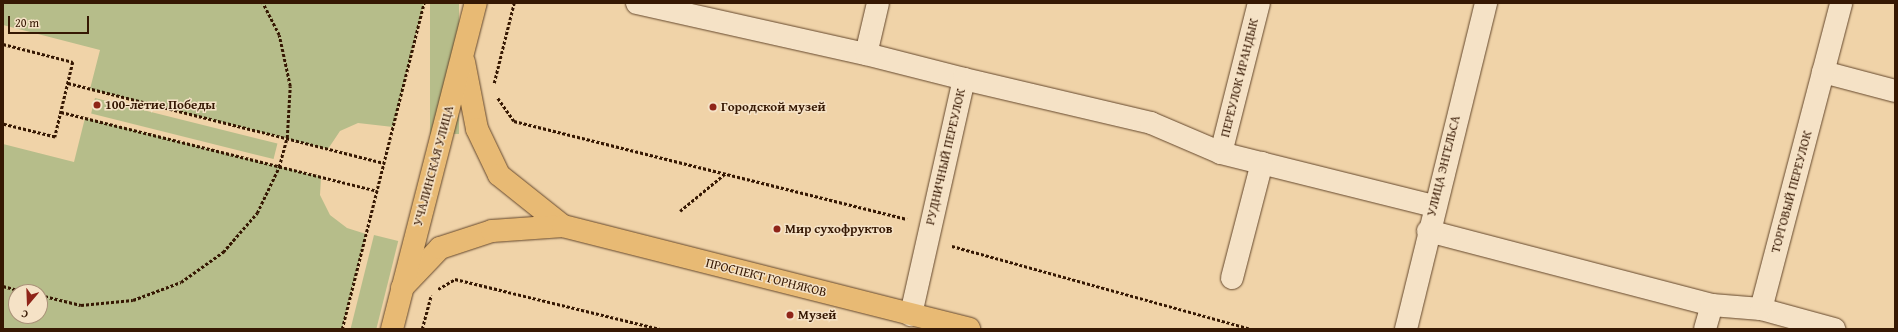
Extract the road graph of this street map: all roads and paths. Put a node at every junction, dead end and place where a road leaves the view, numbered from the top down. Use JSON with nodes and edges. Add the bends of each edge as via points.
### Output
{"nodes":[{"id":1,"x":263,"y":3,"type":"edge"},
{"id":2,"x":424,"y":3,"type":"edge"},
{"id":3,"x":476,"y":3,"type":"edge"},
{"id":4,"x":514,"y":3,"type":"edge"},
{"id":5,"x":637,"y":3,"type":"edge"},
{"id":6,"x":878,"y":3,"type":"edge"},
{"id":7,"x":1259,"y":3,"type":"edge"},
{"id":8,"x":1486,"y":3,"type":"edge"},
{"id":9,"x":1841,"y":3,"type":"edge"},
{"id":10,"x":3,"y":44,"type":"edge"},
{"id":11,"x":866,"y":54,"type":"junction"},
{"id":12,"x":463,"y":56,"type":"junction"},
{"id":13,"x":1823,"y":72,"type":"junction"},
{"id":14,"x":964,"y":79,"type":"junction"},
{"id":15,"x":68,"y":84,"type":"junction"},
{"id":16,"x":1895,"y":91,"type":"edge"},
{"id":17,"x":61,"y":112,"type":"junction"},
{"id":18,"x":3,"y":124,"type":"edge"},
{"id":19,"x":287,"y":138,"type":"junction"},
{"id":20,"x":1221,"y":153,"type":"junction"},
{"id":21,"x":384,"y":163,"type":"junction"},
{"id":22,"x":1262,"y":163,"type":"junction"},
{"id":23,"x":280,"y":167,"type":"junction"},
{"id":24,"x":726,"y":173,"type":"junction"},
{"id":25,"x":377,"y":191,"type":"junction"},
{"id":26,"x":1434,"y":206,"type":"junction"},
{"id":27,"x":680,"y":211,"type":"dead end"},
{"id":28,"x":563,"y":226,"type":"junction"},
{"id":29,"x":930,"y":231,"type":"junction"},
{"id":30,"x":1428,"y":232,"type":"junction"},
{"id":31,"x":1232,"y":278,"type":"dead end"},
{"id":32,"x":402,"y":288,"type":"junction"},
{"id":33,"x":48,"y":297,"type":"edge"},
{"id":34,"x":1712,"y":306,"type":"junction"},
{"id":35,"x":1761,"y":309,"type":"junction"},
{"id":36,"x":916,"y":320,"type":"edge"},
{"id":37,"x":342,"y":329,"type":"edge"},
{"id":38,"x":392,"y":329,"type":"edge"},
{"id":39,"x":422,"y":329,"type":"edge"},
{"id":40,"x":660,"y":329,"type":"edge"},
{"id":41,"x":969,"y":329,"type":"edge"},
{"id":42,"x":1252,"y":329,"type":"edge"},
{"id":43,"x":1406,"y":329,"type":"edge"},
{"id":44,"x":1705,"y":329,"type":"edge"},
{"id":45,"x":1834,"y":329,"type":"edge"}],
"edges":[{"from":1,"to":19,"type":"path","via":[[279,35],[290,86]]},
{"from":2,"to":21,"type":"path"},
{"from":3,"to":12,"type":"main road","name":"УЧАЛИНСКАЯ УЛИЦА"},
{"from":4,"to":24,"type":"path","via":[[492,91],[514,121]]},
{"from":5,"to":11,"type":"street","name":"РУДНИЧНЫЙ ПЕРЕУЛОК"},
{"from":6,"to":11,"type":"street"},
{"from":7,"to":20,"type":"street","name":"ПЕРЕУЛОК ИРАНДЫК"},
{"from":8,"to":26,"type":"street","name":"УЛИЦА ЭНГЕЛЬСА"},
{"from":9,"to":13,"type":"street","name":"ТОРГОВЫЙ ПЕРЕУЛОК"},
{"from":10,"to":15,"type":"path","via":[[73,62]]},
{"from":11,"to":14,"type":"street","name":"РУДНИЧНЫЙ ПЕРЕУЛОК"},
{"from":12,"to":28,"type":"main road","via":[[477,128],[499,175]]},
{"from":12,"to":32,"type":"main road","name":"УЧАЛИНСКАЯ УЛИЦА"},
{"from":13,"to":16,"type":"street"},
{"from":13,"to":35,"type":"street","name":"ТОРГОВЫЙ ПЕРЕУЛОК"},
{"from":14,"to":20,"type":"street","via":[[1151,123]]},
{"from":14,"to":29,"type":"street","name":"РУДНИЧНЫЙ ПЕРЕУЛОК"},
{"from":15,"to":17,"type":"path"},
{"from":15,"to":19,"type":"path"},
{"from":17,"to":18,"type":"path","via":[[55,137]]},
{"from":17,"to":23,"type":"path"},
{"from":19,"to":21,"type":"path"},
{"from":19,"to":23,"type":"path"},
{"from":20,"to":22,"type":"street"},
{"from":21,"to":25,"type":"path"},
{"from":22,"to":26,"type":"street"},
{"from":22,"to":31,"type":"street"},
{"from":23,"to":25,"type":"path"},
{"from":23,"to":33,"type":"path","via":[[257,213],[223,252],[181,282],[133,300],[81,305]]},
{"from":24,"to":27,"type":"path"},
{"from":24,"to":29,"type":"path","via":[[918,222]]},
{"from":25,"to":37,"type":"path"},
{"from":26,"to":30,"type":"street","name":"УЛИЦА ЭНГЕЛЬСА"},
{"from":28,"to":32,"type":"main road","via":[[492,231],[440,248]]},
{"from":28,"to":36,"type":"main road","name":"ПРОСПЕКТ ГОРНЯКОВ"},
{"from":29,"to":36,"type":"street","name":"РУДНИЧНЫЙ ПЕРЕУЛОК"},
{"from":29,"to":42,"type":"path","via":[[947,244],[1001,262]]},
{"from":30,"to":34,"type":"street"},
{"from":30,"to":43,"type":"street","name":"УЛИЦА ЭНГЕЛЬСА"},
{"from":32,"to":38,"type":"main road","name":"УЧАЛИНСКАЯ УЛИЦА"},
{"from":34,"to":35,"type":"street"},
{"from":34,"to":44,"type":"street"},
{"from":35,"to":45,"type":"street"},
{"from":36,"to":41,"type":"main road","name":"ПРОСПЕКТ ГОРНЯКОВ"},
{"from":39,"to":40,"type":"path","via":[[432,293],[455,279]]}]}
